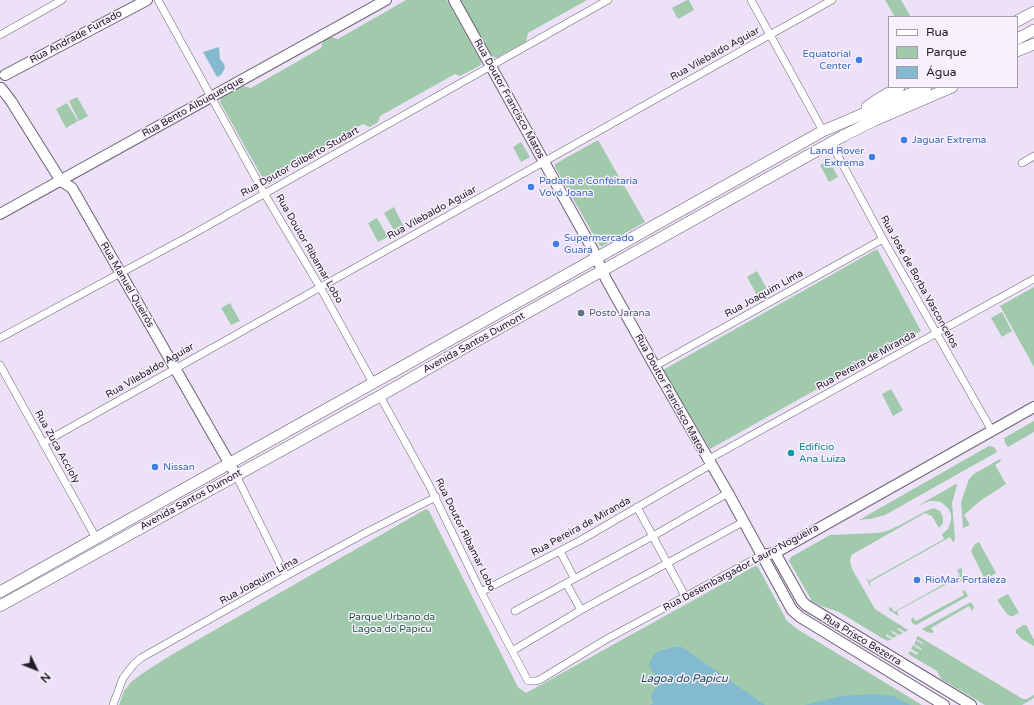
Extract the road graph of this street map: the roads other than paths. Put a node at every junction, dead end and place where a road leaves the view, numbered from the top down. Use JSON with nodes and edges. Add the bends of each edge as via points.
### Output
{"nodes":[{"id":1,"x":62,"y":0,"type":"edge"},
{"id":2,"x":147,"y":0,"type":"edge"},
{"id":3,"x":158,"y":0,"type":"edge"},
{"id":4,"x":386,"y":0,"type":"edge"},
{"id":5,"x":454,"y":0,"type":"edge"},
{"id":6,"x":608,"y":0,"type":"edge"},
{"id":7,"x":751,"y":0,"type":"edge"},
{"id":8,"x":832,"y":0,"type":"edge"},
{"id":9,"x":1034,"y":12,"type":"edge"},
{"id":10,"x":1018,"y":20,"type":"edge"},
{"id":11,"x":1034,"y":30,"type":"edge"},
{"id":12,"x":771,"y":34,"type":"junction"},
{"id":13,"x":0,"y":35,"type":"edge"},
{"id":14,"x":1018,"y":38,"type":"edge"},
{"id":15,"x":1034,"y":44,"type":"edge"},
{"id":16,"x":1018,"y":51,"type":"edge"},
{"id":17,"x":491,"y":66,"type":"junction"},
{"id":18,"x":3,"y":74,"type":"edge"},
{"id":19,"x":3,"y":88,"type":"edge"},
{"id":20,"x":897,"y":88,"type":"edge"},
{"id":21,"x":924,"y":88,"type":"edge"},
{"id":22,"x":950,"y":88,"type":"edge"},
{"id":23,"x":211,"y":97,"type":"junction"},
{"id":24,"x":860,"y":115,"type":"junction"},
{"id":25,"x":824,"y":131,"type":"junction"},
{"id":26,"x":831,"y":143,"type":"junction"},
{"id":27,"x":1034,"y":156,"type":"edge"},
{"id":28,"x":544,"y":162,"type":"junction"},
{"id":29,"x":1022,"y":163,"type":"dead end"},
{"id":30,"x":60,"y":182,"type":"junction"},
{"id":31,"x":264,"y":193,"type":"junction"},
{"id":32,"x":705,"y":198,"type":"junction"},
{"id":33,"x":712,"y":210,"type":"junction"},
{"id":34,"x":0,"y":214,"type":"edge"},
{"id":35,"x":883,"y":239,"type":"junction"},
{"id":36,"x":597,"y":258,"type":"junction"},
{"id":37,"x":602,"y":271,"type":"junction"},
{"id":38,"x":120,"y":274,"type":"junction"},
{"id":39,"x":1034,"y":279,"type":"edge"},
{"id":40,"x":320,"y":287,"type":"junction"},
{"id":41,"x":482,"y":322,"type":"junction"},
{"id":42,"x":464,"y":331,"type":"junction"},
{"id":43,"x":937,"y":333,"type":"junction"},
{"id":44,"x":490,"y":334,"type":"junction"},
{"id":45,"x":0,"y":338,"type":"edge"},
{"id":46,"x":471,"y":344,"type":"junction"},
{"id":47,"x":0,"y":365,"type":"edge"},
{"id":48,"x":655,"y":366,"type":"junction"},
{"id":49,"x":174,"y":369,"type":"junction"},
{"id":50,"x":373,"y":383,"type":"junction"},
{"id":51,"x":380,"y":396,"type":"junction"},
{"id":52,"x":1034,"y":407,"type":"edge"},
{"id":53,"x":992,"y":431,"type":"junction"},
{"id":54,"x":43,"y":443,"type":"junction"},
{"id":55,"x":709,"y":462,"type":"junction"},
{"id":56,"x":229,"y":464,"type":"junction"},
{"id":57,"x":236,"y":475,"type":"junction"},
{"id":58,"x":728,"y":493,"type":"junction"},
{"id":59,"x":436,"y":497,"type":"junction"},
{"id":60,"x":637,"y":507,"type":"junction"},
{"id":61,"x":743,"y":522,"type":"junction"},
{"id":62,"x":653,"y":536,"type":"junction"},
{"id":63,"x":96,"y":538,"type":"junction"},
{"id":64,"x":560,"y":551,"type":"junction"},
{"id":65,"x":774,"y":553,"type":"junction"},
{"id":66,"x":762,"y":555,"type":"junction"},
{"id":67,"x":668,"y":563,"type":"junction"},
{"id":68,"x":286,"y":576,"type":"junction"},
{"id":69,"x":574,"y":578,"type":"junction"},
{"id":70,"x":566,"y":583,"type":"junction"},
{"id":71,"x":0,"y":592,"type":"edge"},
{"id":72,"x":481,"y":592,"type":"junction"},
{"id":73,"x":685,"y":596,"type":"junction"},
{"id":74,"x":0,"y":606,"type":"edge"},
{"id":75,"x":581,"y":610,"type":"junction"},
{"id":76,"x":515,"y":611,"type":"dead end"},
{"id":77,"x":512,"y":651,"type":"junction"},
{"id":78,"x":532,"y":681,"type":"joint"},
{"id":79,"x":113,"y":705,"type":"edge"},
{"id":80,"x":944,"y":705,"type":"edge"},
{"id":81,"x":972,"y":705,"type":"edge"}],
"edges":[{"from":1,"to":13,"type":"street"},
{"from":2,"to":18,"type":"street","name":"Rua Andrade Furtado"},
{"from":3,"to":23,"type":"street","name":"Rua Doutor Ribamar Lobo"},
{"from":4,"to":23,"type":"street","name":"Rua Bento Albuquerque"},
{"from":5,"to":17,"type":"street","name":"Rua Doutor Francisco Matos"},
{"from":6,"to":17,"type":"street","name":"Rua Doutor Gilberto Studart"},
{"from":7,"to":12,"type":"street"},
{"from":8,"to":12,"type":"street","name":"Rua Vilebaldo Aguiar"},
{"from":9,"to":10,"type":"main road"},
{"from":11,"to":14,"type":"main road"},
{"from":12,"to":25,"type":"street"},
{"from":12,"to":28,"type":"street","name":"Rua Vilebaldo Aguiar"},
{"from":15,"to":16,"type":"main road"},
{"from":17,"to":28,"type":"street","name":"Rua Doutor Francisco Matos"},
{"from":17,"to":31,"type":"street","name":"Rua Doutor Gilberto Studart"},
{"from":18,"to":19,"type":"street","via":[[9,80]]},
{"from":19,"to":30,"type":"street","name":"Rua Manuel Queirós"},
{"from":20,"to":24,"type":"main road","via":[[877,100]]},
{"from":21,"to":24,"type":"main road","name":"Avenida Santos Dumont"},
{"from":22,"to":26,"type":"main road","name":"Avenida Santos Dumont","via":[[873,121]]},
{"from":23,"to":30,"type":"street","name":"Rua Bento Albuquerque"},
{"from":23,"to":31,"type":"street","name":"Rua Doutor Ribamar Lobo"},
{"from":24,"to":25,"type":"main road","name":"Avenida Santos Dumont"},
{"from":25,"to":32,"type":"main road","name":"Avenida Santos Dumont"},
{"from":26,"to":33,"type":"main road","name":"Avenida Santos Dumont"},
{"from":26,"to":35,"type":"street","name":"Rua José de Borba Vasconcelos"},
{"from":27,"to":29,"type":"street"},
{"from":28,"to":36,"type":"street","name":"Rua Doutor Francisco Matos"},
{"from":28,"to":40,"type":"street","name":"Rua Vilebaldo Aguiar"},
{"from":30,"to":34,"type":"street","name":"Rua Bento Albuquerque"},
{"from":30,"to":38,"type":"street","name":"Rua Manuel Queirós","via":[[72,188]]},
{"from":31,"to":38,"type":"street","name":"Rua Doutor Gilberto Studart"},
{"from":31,"to":40,"type":"street","name":"Rua Doutor Ribamar Lobo"},
{"from":32,"to":33,"type":"main road"},
{"from":32,"to":36,"type":"main road","name":"Avenida Santos Dumont"},
{"from":33,"to":37,"type":"main road","name":"Avenida Santos Dumont"},
{"from":35,"to":43,"type":"street","name":"Rua José de Borba Vasconcelos"},
{"from":35,"to":48,"type":"street","name":"Rua Joaquim Lima"},
{"from":36,"to":37,"type":"street","name":"Rua Doutor Francisco Matos"},
{"from":36,"to":41,"type":"main road","name":"Avenida Santos Dumont"},
{"from":37,"to":44,"type":"main road","name":"Avenida Santos Dumont"},
{"from":37,"to":48,"type":"street","name":"Rua Doutor Francisco Matos"},
{"from":38,"to":45,"type":"street","name":"Rua Doutor Gilberto Studart"},
{"from":38,"to":49,"type":"street","name":"Rua Manuel Queirós"},
{"from":39,"to":43,"type":"street","name":"Rua Pereira de Miranda"},
{"from":40,"to":49,"type":"street","name":"Rua Vilebaldo Aguiar"},
{"from":40,"to":50,"type":"street","name":"Rua Doutor Ribamar Lobo"},
{"from":41,"to":42,"type":"main road","name":"Avenida Santos Dumont"},
{"from":41,"to":44,"type":"main road"},
{"from":42,"to":46,"type":"main road"},
{"from":42,"to":50,"type":"main road","name":"Avenida Santos Dumont"},
{"from":43,"to":53,"type":"street","name":"Rua José de Borba Vasconcelos"},
{"from":43,"to":55,"type":"street","name":"Rua Pereira de Miranda"},
{"from":44,"to":46,"type":"main road","name":"Avenida Santos Dumont"},
{"from":46,"to":51,"type":"main road","name":"Avenida Santos Dumont"},
{"from":47,"to":54,"type":"street","name":"Rua Zuca Accioly"},
{"from":48,"to":55,"type":"street","name":"Rua Doutor Francisco Matos"},
{"from":49,"to":54,"type":"street","name":"Rua Vilebaldo Aguiar"},
{"from":49,"to":56,"type":"street","name":"Rua Manuel Queirós"},
{"from":50,"to":56,"type":"main road","name":"Avenida Santos Dumont"},
{"from":51,"to":57,"type":"main road","name":"Avenida Santos Dumont"},
{"from":51,"to":59,"type":"street","name":"Rua Doutor Ribamar Lobo"},
{"from":52,"to":53,"type":"street","name":"Rua Desembargador Lauro Nogueira"},
{"from":53,"to":65,"type":"street","name":"Rua Desembargador Lauro Nogueira"},
{"from":54,"to":63,"type":"street","name":"Rua Zuca Accioly"},
{"from":55,"to":58,"type":"street","name":"Rua Doutor Francisco Matos"},
{"from":55,"to":60,"type":"street","name":"Rua Pereira de Miranda"},
{"from":56,"to":57,"type":"street","name":"Rua Manuel Queirós"},
{"from":56,"to":63,"type":"main road","name":"Avenida Santos Dumont"},
{"from":57,"to":68,"type":"street"},
{"from":57,"to":74,"type":"main road","name":"Avenida Santos Dumont"},
{"from":58,"to":61,"type":"street","name":"Rua Doutor Francisco Matos"},
{"from":58,"to":62,"type":"street"},
{"from":59,"to":68,"type":"street","name":"Rua Joaquim Lima"},
{"from":59,"to":72,"type":"street","name":"Rua Doutor Ribamar Lobo"},
{"from":60,"to":62,"type":"street"},
{"from":60,"to":64,"type":"street","name":"Rua Pereira de Miranda"},
{"from":61,"to":66,"type":"street","name":"Rua Doutor Francisco Matos"},
{"from":61,"to":67,"type":"street"},
{"from":62,"to":67,"type":"street"},
{"from":62,"to":69,"type":"street"},
{"from":63,"to":71,"type":"main road","name":"Avenida Santos Dumont"},
{"from":64,"to":69,"type":"street"},
{"from":64,"to":72,"type":"street","name":"Rua Pereira de Miranda"},
{"from":65,"to":66,"type":"street","name":"Rua Desembargador Lauro Nogueira"},
{"from":65,"to":81,"type":"street","name":"Rua Prisco Bezerra","via":[[806,605]]},
{"from":66,"to":73,"type":"street","name":"Rua Desembargador Lauro Nogueira"},
{"from":66,"to":80,"type":"street","name":"Rua Prisco Bezerra","via":[[795,614]]},
{"from":67,"to":73,"type":"street"},
{"from":67,"to":75,"type":"street"},
{"from":68,"to":79,"type":"street","name":"Rua Joaquim Lima","via":[[141,658],[123,678]]},
{"from":69,"to":70,"type":"street"},
{"from":70,"to":75,"type":"street"},
{"from":70,"to":76,"type":"street"},
{"from":72,"to":77,"type":"street","name":"Rua Doutor Ribamar Lobo"},
{"from":73,"to":78,"type":"street","name":"Rua Desembargador Lauro Nogueira","via":[[541,679]]},
{"from":75,"to":77,"type":"street"},
{"from":77,"to":78,"type":"street","name":"Rua Doutor Ribamar Lobo","via":[[528,680]]}]}
